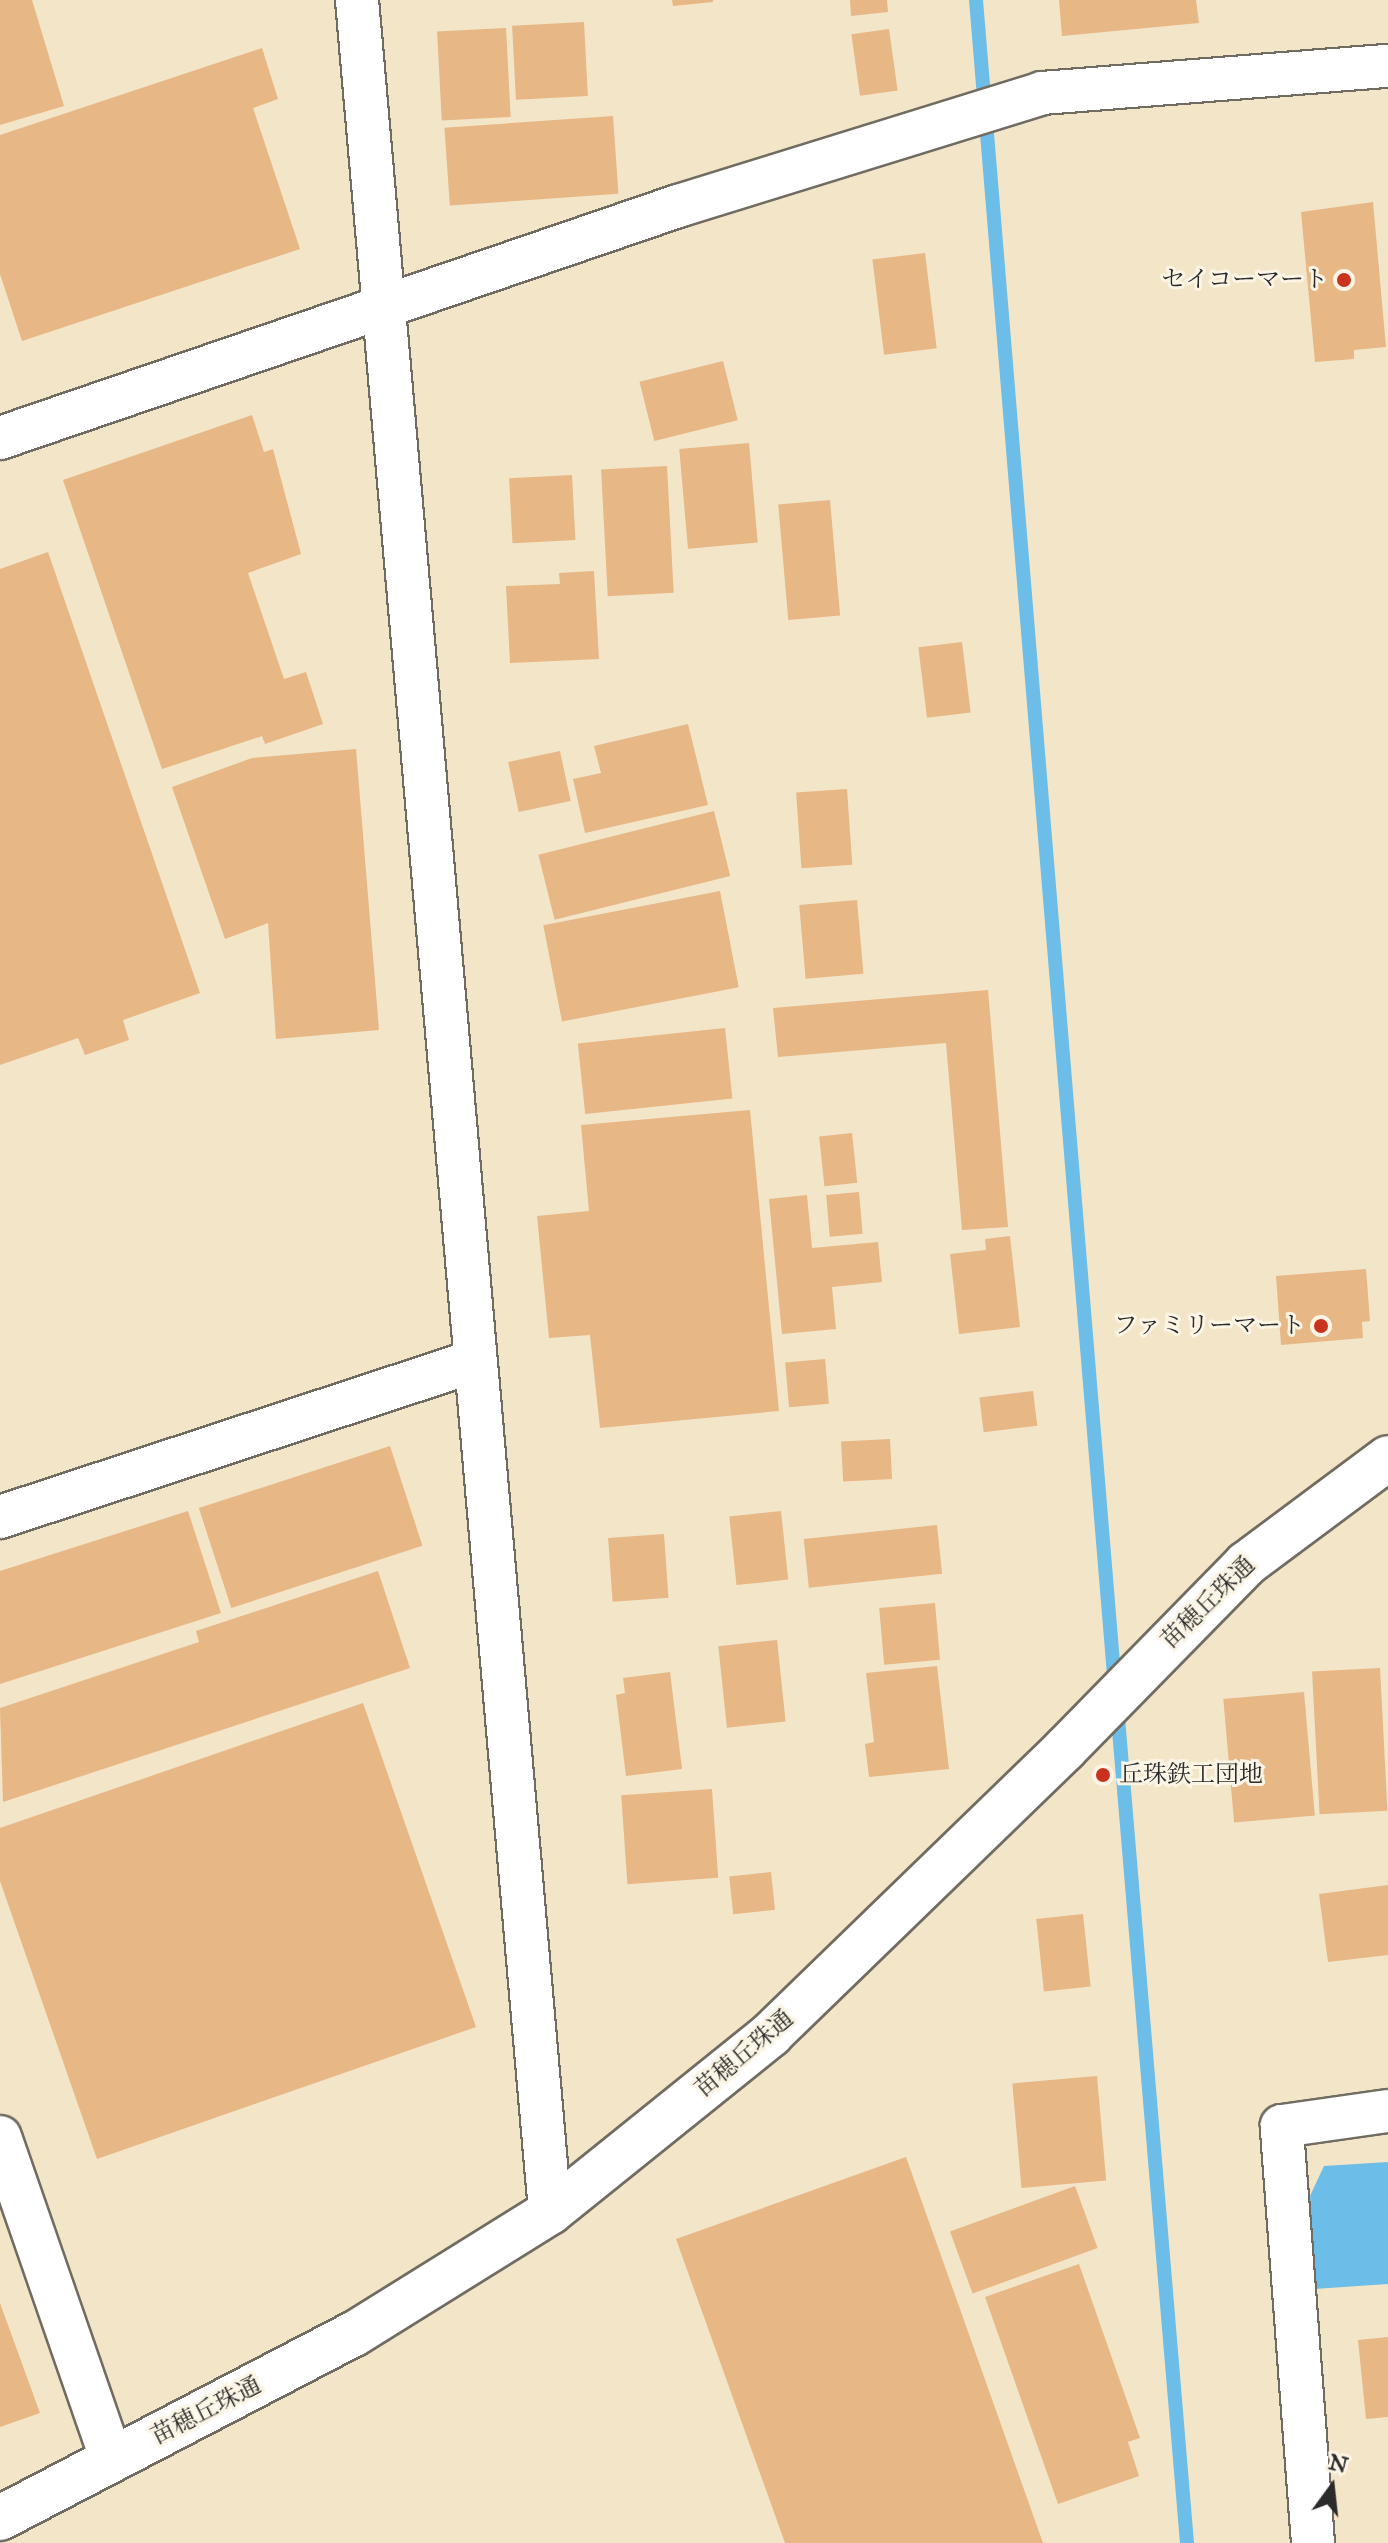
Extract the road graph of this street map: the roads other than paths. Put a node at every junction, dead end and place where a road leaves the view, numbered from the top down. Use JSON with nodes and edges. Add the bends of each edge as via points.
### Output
{"nodes":[{"id":1,"x":357,"y":0,"type":"edge"},
{"id":2,"x":1388,"y":66,"type":"edge"},
{"id":3,"x":385,"y":307,"type":"junction"},
{"id":4,"x":0,"y":438,"type":"edge"},
{"id":5,"x":474,"y":1361,"type":"junction"},
{"id":6,"x":1388,"y":1458,"type":"edge"},
{"id":7,"x":0,"y":1517,"type":"edge"},
{"id":8,"x":1388,"y":2111,"type":"edge"},
{"id":9,"x":0,"y":2137,"type":"edge"},
{"id":10,"x":550,"y":2212,"type":"junction"},
{"id":11,"x":112,"y":2460,"type":"junction"},
{"id":12,"x":0,"y":2518,"type":"edge"},
{"id":13,"x":1313,"y":2543,"type":"edge"}],
"edges":[{"from":1,"to":3,"type":"street"},
{"from":2,"to":3,"type":"street","via":[[1042,93],[941,121]]},
{"from":3,"to":4,"type":"street"},
{"from":3,"to":5,"type":"street"},
{"from":5,"to":7,"type":"street"},
{"from":5,"to":10,"type":"street"},
{"from":6,"to":10,"type":"street","name":"苗穂丘珠通","via":[[1246,1564],[1065,1749],[771,2034]]},
{"from":8,"to":13,"type":"street","via":[[1282,2126]]},
{"from":9,"to":11,"type":"street"},
{"from":10,"to":11,"type":"street","name":"苗穂丘珠通","via":[[354,2334]]},
{"from":11,"to":12,"type":"street","name":"苗穂丘珠通"}]}
